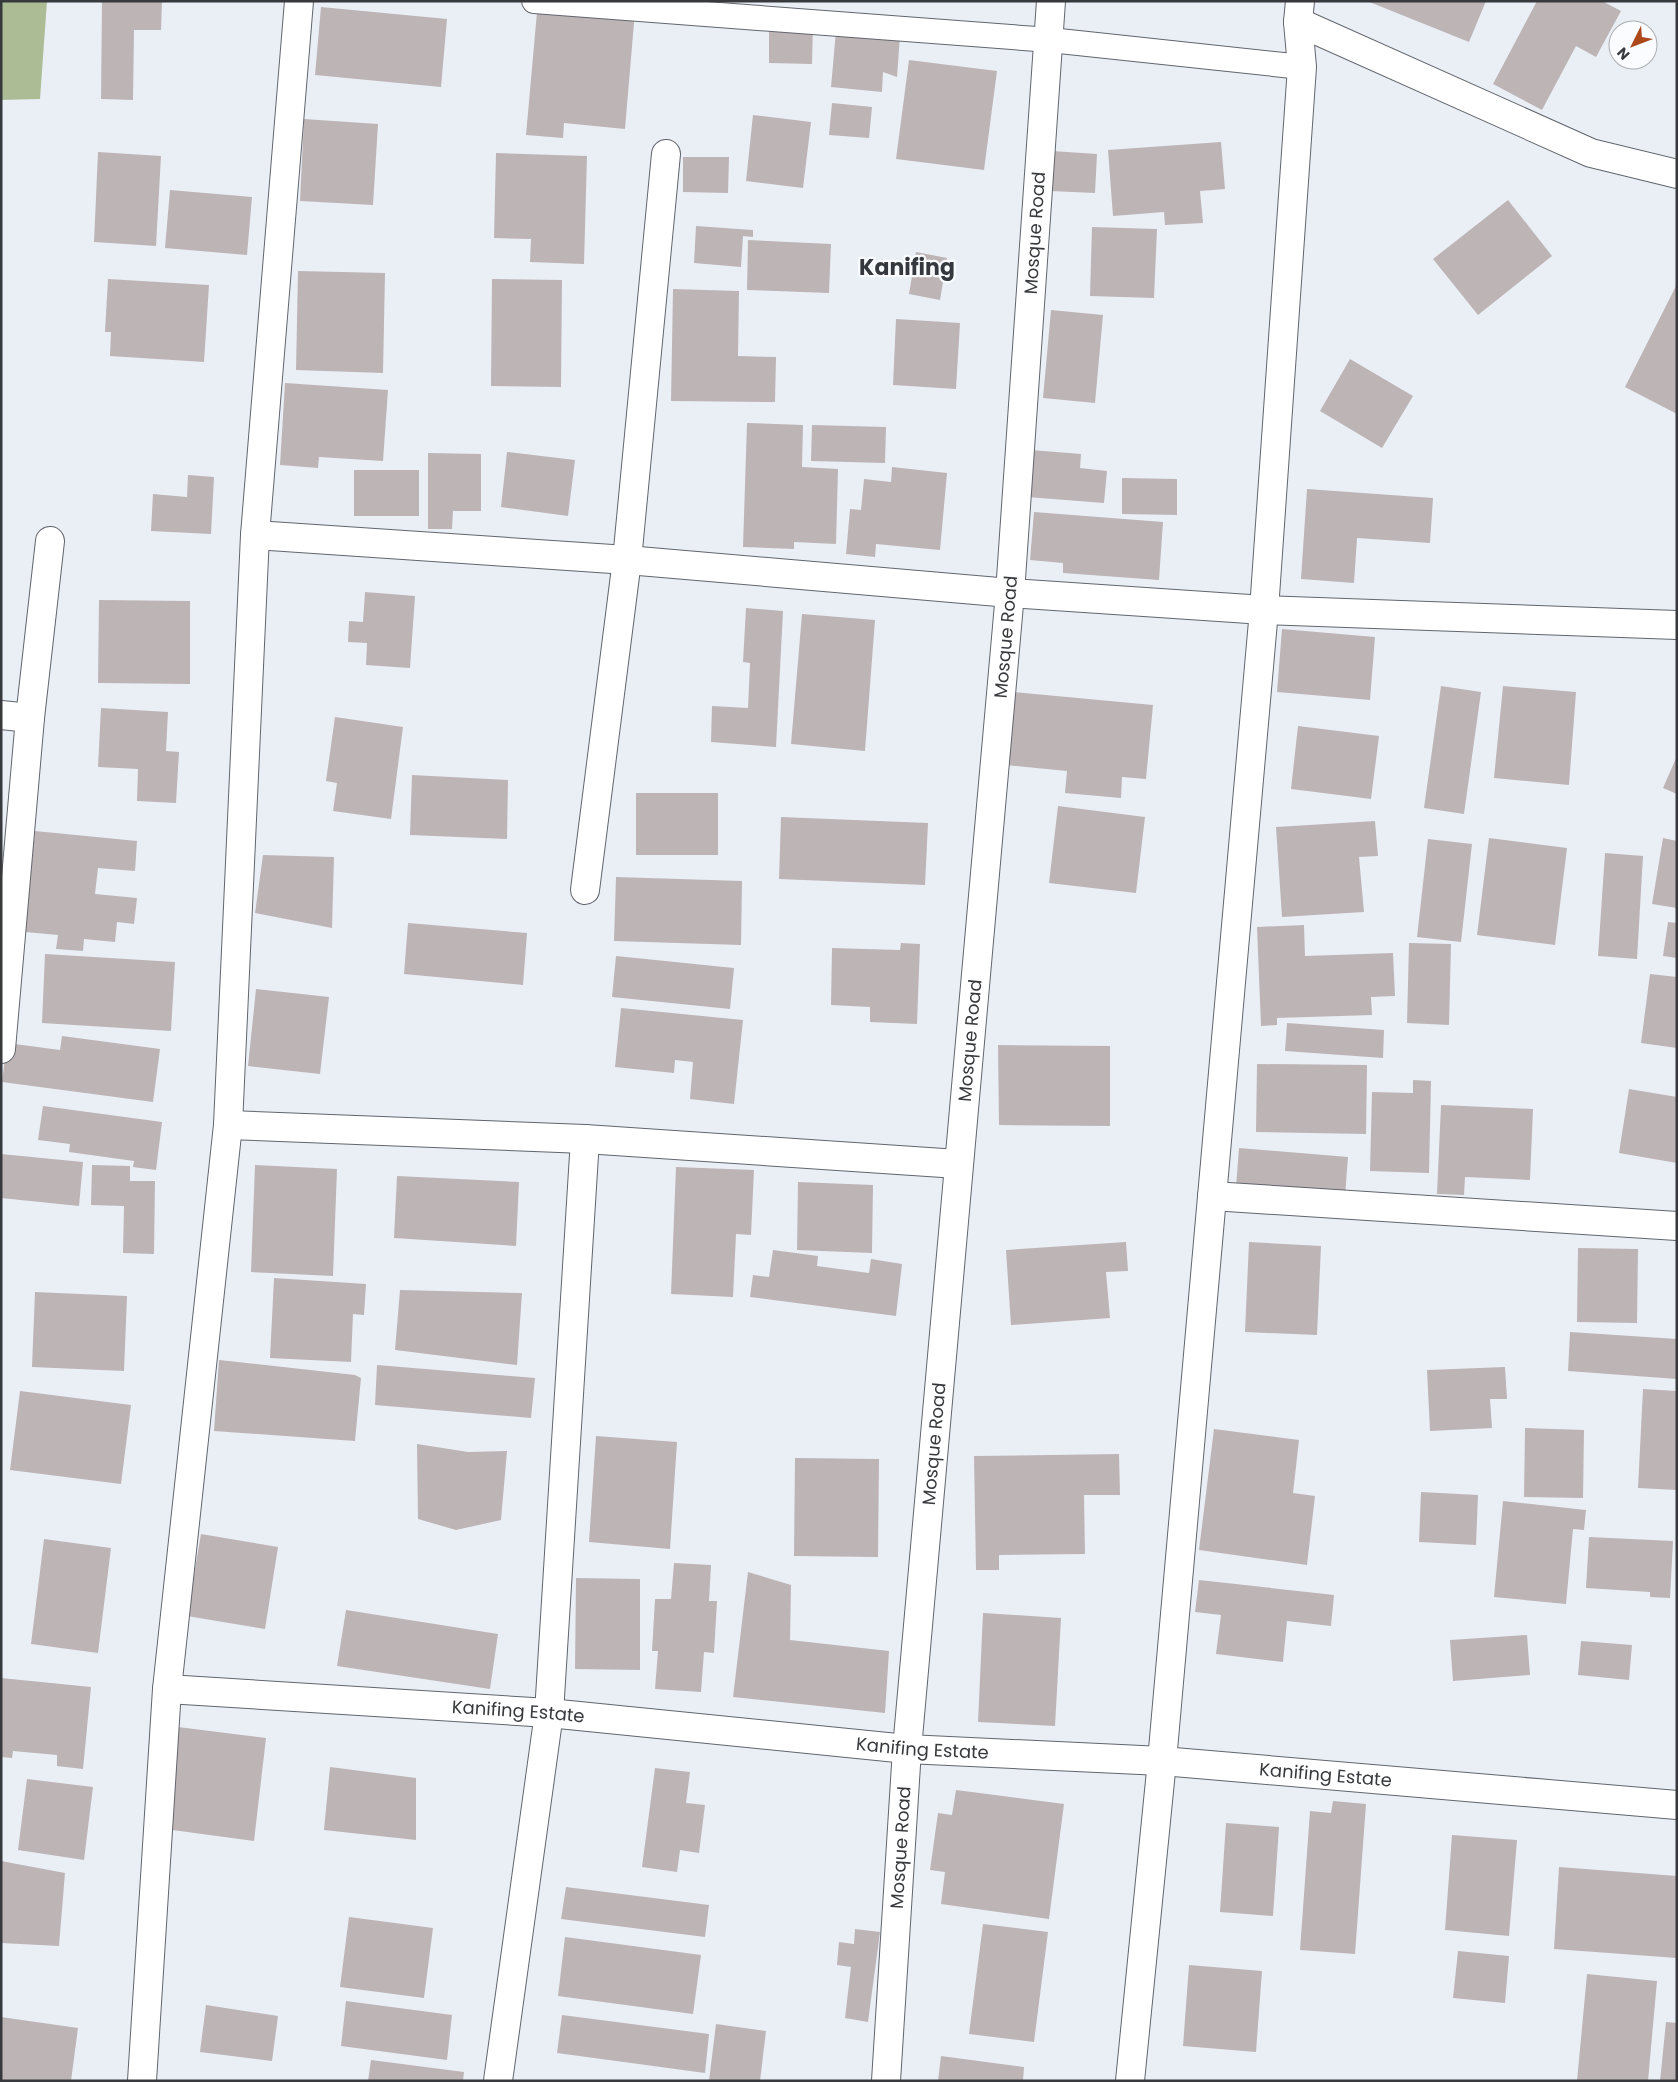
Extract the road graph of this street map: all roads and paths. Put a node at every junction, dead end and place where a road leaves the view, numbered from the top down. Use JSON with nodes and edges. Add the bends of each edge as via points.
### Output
{"nodes":[{"id":1,"x":299,"y":1,"type":"edge"},
{"id":2,"x":534,"y":1,"type":"edge"},
{"id":3,"x":1051,"y":1,"type":"edge"},
{"id":4,"x":1299,"y":12,"type":"edge"},
{"id":5,"x":1050,"y":40,"type":"junction"},
{"id":6,"x":1302,"y":67,"type":"junction"},
{"id":7,"x":666,"y":154,"type":"dead end"},
{"id":8,"x":1677,"y":174,"type":"edge"},
{"id":9,"x":255,"y":535,"type":"junction"},
{"id":10,"x":50,"y":541,"type":"dead end"},
{"id":11,"x":627,"y":560,"type":"junction"},
{"id":12,"x":1010,"y":593,"type":"junction"},
{"id":13,"x":1264,"y":610,"type":"junction"},
{"id":14,"x":1677,"y":625,"type":"edge"},
{"id":15,"x":1,"y":715,"type":"edge"},
{"id":16,"x":30,"y":718,"type":"junction"},
{"id":17,"x":585,"y":890,"type":"dead end"},
{"id":18,"x":1,"y":1048,"type":"edge"},
{"id":19,"x":228,"y":1125,"type":"junction"},
{"id":20,"x":585,"y":1139,"type":"junction"},
{"id":21,"x":958,"y":1164,"type":"junction"},
{"id":22,"x":1212,"y":1196,"type":"junction"},
{"id":23,"x":1677,"y":1226,"type":"edge"},
{"id":24,"x":168,"y":1689,"type":"junction"},
{"id":25,"x":549,"y":1713,"type":"junction"},
{"id":26,"x":907,"y":1748,"type":"junction"},
{"id":27,"x":1162,"y":1761,"type":"junction"},
{"id":28,"x":1677,"y":1805,"type":"edge"},
{"id":29,"x":142,"y":2081,"type":"edge"},
{"id":30,"x":498,"y":2081,"type":"edge"},
{"id":31,"x":886,"y":2081,"type":"edge"},
{"id":32,"x":1130,"y":2081,"type":"edge"}],
"edges":[{"from":1,"to":9,"type":"street"},
{"from":2,"to":5,"type":"lane"},
{"from":3,"to":5,"type":"street","name":"Mosque Road"},
{"from":4,"to":6,"type":"street"},
{"from":4,"to":8,"type":"street","via":[[1591,153]]},
{"from":5,"to":6,"type":"lane"},
{"from":5,"to":12,"type":"street","name":"Mosque Road"},
{"from":6,"to":13,"type":"street"},
{"from":7,"to":11,"type":"street"},
{"from":9,"to":11,"type":"street"},
{"from":9,"to":19,"type":"street"},
{"from":10,"to":16,"type":"street"},
{"from":11,"to":12,"type":"street"},
{"from":11,"to":17,"type":"street"},
{"from":12,"to":13,"type":"street"},
{"from":12,"to":21,"type":"street","name":"Mosque Road"},
{"from":13,"to":14,"type":"street"},
{"from":13,"to":22,"type":"street"},
{"from":15,"to":16,"type":"street"},
{"from":16,"to":18,"type":"street"},
{"from":19,"to":20,"type":"street"},
{"from":19,"to":24,"type":"street"},
{"from":20,"to":21,"type":"street"},
{"from":20,"to":25,"type":"street"},
{"from":21,"to":26,"type":"street","name":"Mosque Road"},
{"from":22,"to":23,"type":"street"},
{"from":22,"to":27,"type":"street"},
{"from":24,"to":25,"type":"street","name":"Kanifing Estate"},
{"from":24,"to":29,"type":"street"},
{"from":25,"to":26,"type":"street","name":"Kanifing Estate"},
{"from":25,"to":30,"type":"street"},
{"from":26,"to":27,"type":"street","name":"Kanifing Estate"},
{"from":26,"to":31,"type":"street","name":"Mosque Road"},
{"from":27,"to":28,"type":"street","name":"Kanifing Estate"},
{"from":27,"to":32,"type":"street"}]}
